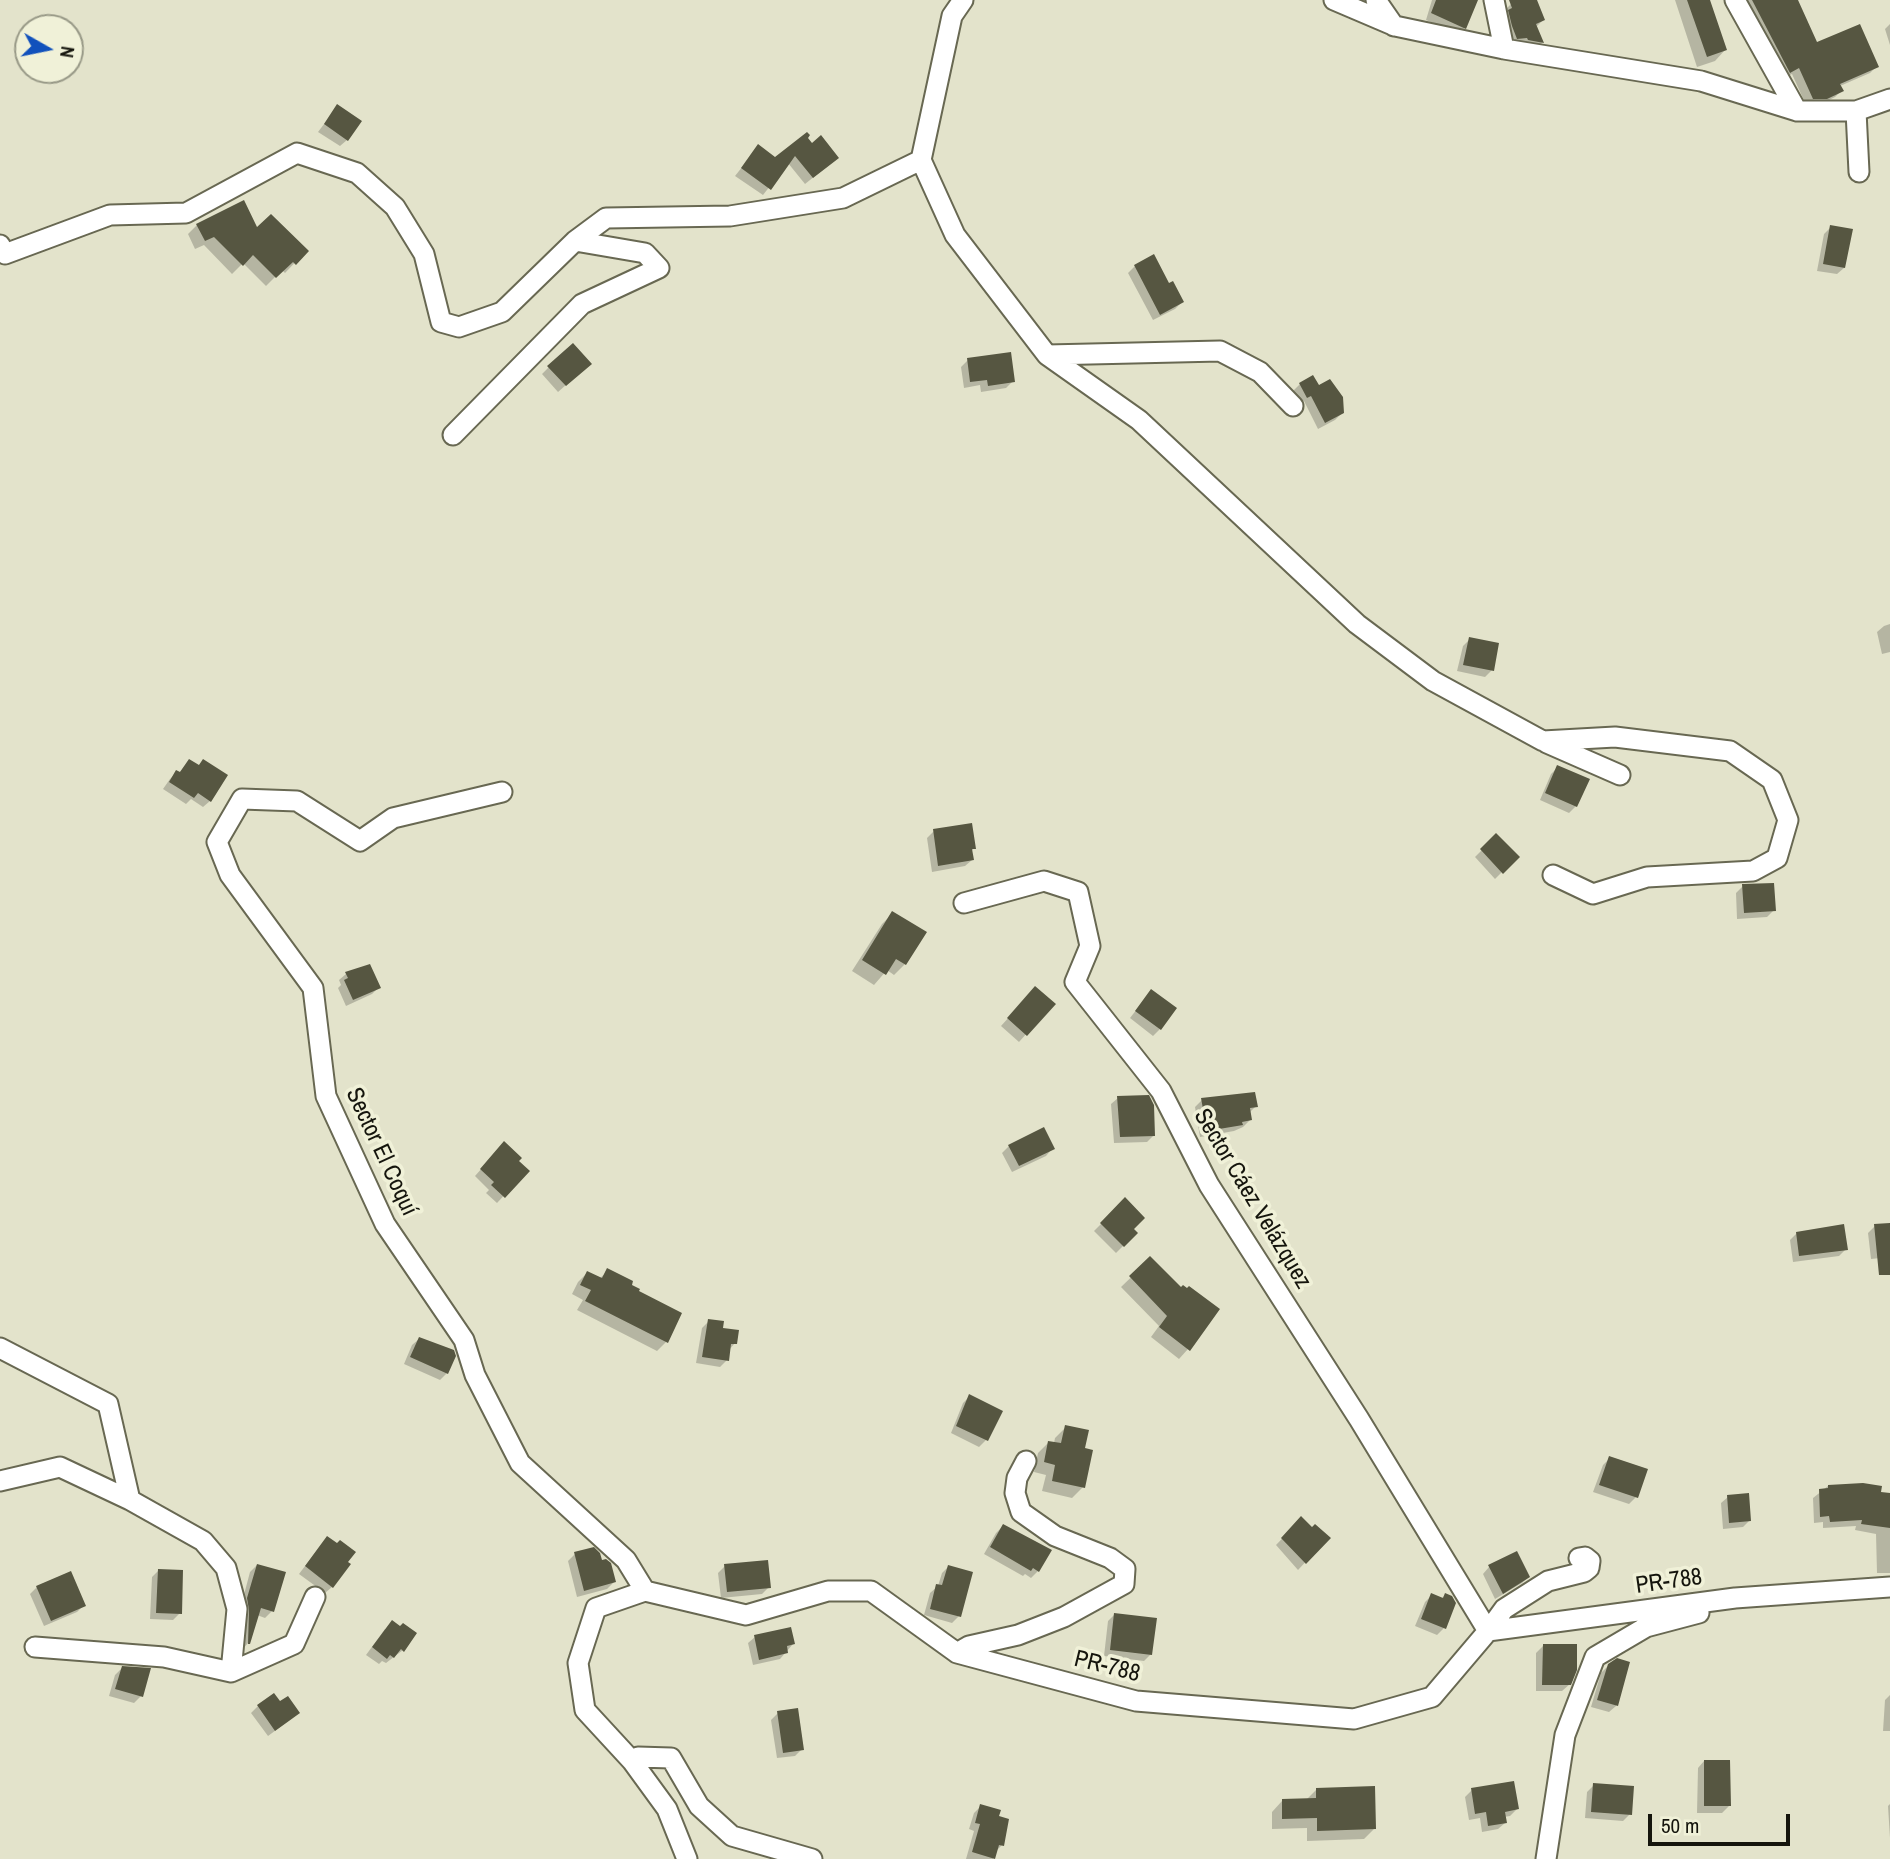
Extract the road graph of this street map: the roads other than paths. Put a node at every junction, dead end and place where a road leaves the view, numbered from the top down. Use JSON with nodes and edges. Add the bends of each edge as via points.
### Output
{"nodes":[{"id":1,"x":963,"y":0,"type":"edge"},
{"id":2,"x":1334,"y":0,"type":"edge"},
{"id":3,"x":1376,"y":0,"type":"edge"},
{"id":4,"x":1494,"y":0,"type":"edge"},
{"id":5,"x":1735,"y":0,"type":"edge"},
{"id":6,"x":1395,"y":26,"type":"junction"},
{"id":7,"x":1504,"y":49,"type":"junction"},
{"id":8,"x":1890,"y":99,"type":"edge"},
{"id":9,"x":1797,"y":111,"type":"junction"},
{"id":10,"x":1856,"y":111,"type":"junction"},
{"id":11,"x":921,"y":160,"type":"junction"},
{"id":12,"x":1859,"y":172,"type":"dead end"},
{"id":13,"x":575,"y":241,"type":"junction"},
{"id":14,"x":0,"y":245,"type":"edge"},
{"id":15,"x":1047,"y":355,"type":"junction"},
{"id":16,"x":1293,"y":406,"type":"dead end"},
{"id":17,"x":453,"y":435,"type":"dead end"},
{"id":18,"x":1543,"y":741,"type":"junction"},
{"id":19,"x":1620,"y":775,"type":"dead end"},
{"id":20,"x":502,"y":792,"type":"dead end"},
{"id":21,"x":1553,"y":876,"type":"dead end"},
{"id":22,"x":964,"y":902,"type":"dead end"},
{"id":23,"x":0,"y":1348,"type":"edge"},
{"id":24,"x":1026,"y":1461,"type":"dead end"},
{"id":25,"x":0,"y":1481,"type":"edge"},
{"id":26,"x":130,"y":1500,"type":"junction"},
{"id":27,"x":1579,"y":1558,"type":"dead end"},
{"id":28,"x":1890,"y":1587,"type":"edge"},
{"id":29,"x":645,"y":1591,"type":"junction"},
{"id":30,"x":315,"y":1597,"type":"dead end"},
{"id":31,"x":1735,"y":1598,"type":"junction"},
{"id":32,"x":1488,"y":1631,"type":"junction"},
{"id":33,"x":35,"y":1647,"type":"dead end"},
{"id":34,"x":957,"y":1653,"type":"junction"},
{"id":35,"x":231,"y":1672,"type":"junction"},
{"id":36,"x":632,"y":1762,"type":"junction"},
{"id":37,"x":687,"y":1859,"type":"edge"},
{"id":38,"x":811,"y":1859,"type":"edge"},
{"id":39,"x":1546,"y":1859,"type":"edge"}],
"edges":[{"from":1,"to":11,"type":"street","via":[[953,16]]},
{"from":2,"to":6,"type":"street"},
{"from":3,"to":6,"type":"street"},
{"from":4,"to":7,"type":"street"},
{"from":5,"to":9,"type":"street"},
{"from":6,"to":7,"type":"street"},
{"from":7,"to":9,"type":"street","via":[[1701,81]]},
{"from":8,"to":10,"type":"street"},
{"from":9,"to":10,"type":"street"},
{"from":10,"to":12,"type":"street"},
{"from":11,"to":13,"type":"street","via":[[843,198],[730,216],[606,218]]},
{"from":11,"to":15,"type":"street","via":[[955,235]]},
{"from":13,"to":14,"type":"street","via":[[502,312],[459,327],[441,322],[424,254],[395,207],[357,173],[297,153],[186,213],[110,215],[5,254]]},
{"from":13,"to":17,"type":"street","via":[[645,253],[659,268],[582,304]]},
{"from":15,"to":16,"type":"street","via":[[1220,351],[1260,372]]},
{"from":15,"to":18,"type":"street","via":[[1139,420],[1357,624],[1433,681]]},
{"from":18,"to":19,"type":"street"},
{"from":18,"to":21,"type":"street","via":[[1615,737],[1730,751],[1772,780],[1788,820],[1777,858],[1753,871],[1647,877],[1593,894]]},
{"from":20,"to":29,"type":"street","name":"Sector El Coquí","via":[[393,818],[360,841],[297,801],[242,799],[217,842],[230,875],[313,988],[326,1096],[385,1224],[464,1340],[475,1375],[520,1463],[626,1560]]},
{"from":22,"to":32,"type":"street","name":"Sector Cáez Velázquez","via":[[1044,881],[1078,892],[1090,946],[1075,982],[1161,1091],[1209,1185]]},
{"from":23,"to":26,"type":"street","via":[[108,1404]]},
{"from":24,"to":34,"type":"street","via":[[1015,1493],[1021,1511],[1055,1536],[1110,1558],[1125,1569],[1124,1584],[1018,1635]]},
{"from":25,"to":26,"type":"street","via":[[61,1466]]},
{"from":26,"to":35,"type":"street","via":[[203,1541],[226,1568],[237,1609]]},
{"from":27,"to":32,"type":"street","via":[[1590,1561],[1590,1568],[1548,1581],[1504,1609]]},
{"from":28,"to":31,"type":"street","name":"PR-788","number":"PR-788"},
{"from":29,"to":34,"type":"street","name":"PR-788","number":"PR-788","via":[[746,1615],[828,1591],[871,1591]]},
{"from":29,"to":36,"type":"street","via":[[596,1608],[578,1663],[586,1710]]},
{"from":30,"to":35,"type":"street","via":[[294,1644]]},
{"from":31,"to":32,"type":"street","name":"PR-788","number":"PR-788"},
{"from":31,"to":39,"type":"street","via":[[1721,1608],[1646,1627],[1595,1657],[1565,1735]]},
{"from":32,"to":34,"type":"street","name":"PR-788","number":"PR-788","via":[[1432,1698],[1354,1719],[1136,1701]]},
{"from":33,"to":35,"type":"street","via":[[164,1657]]},
{"from":36,"to":37,"type":"street","via":[[667,1809]]},
{"from":36,"to":38,"type":"street","via":[[638,1757],[671,1758],[699,1806],[732,1836]]}]}
